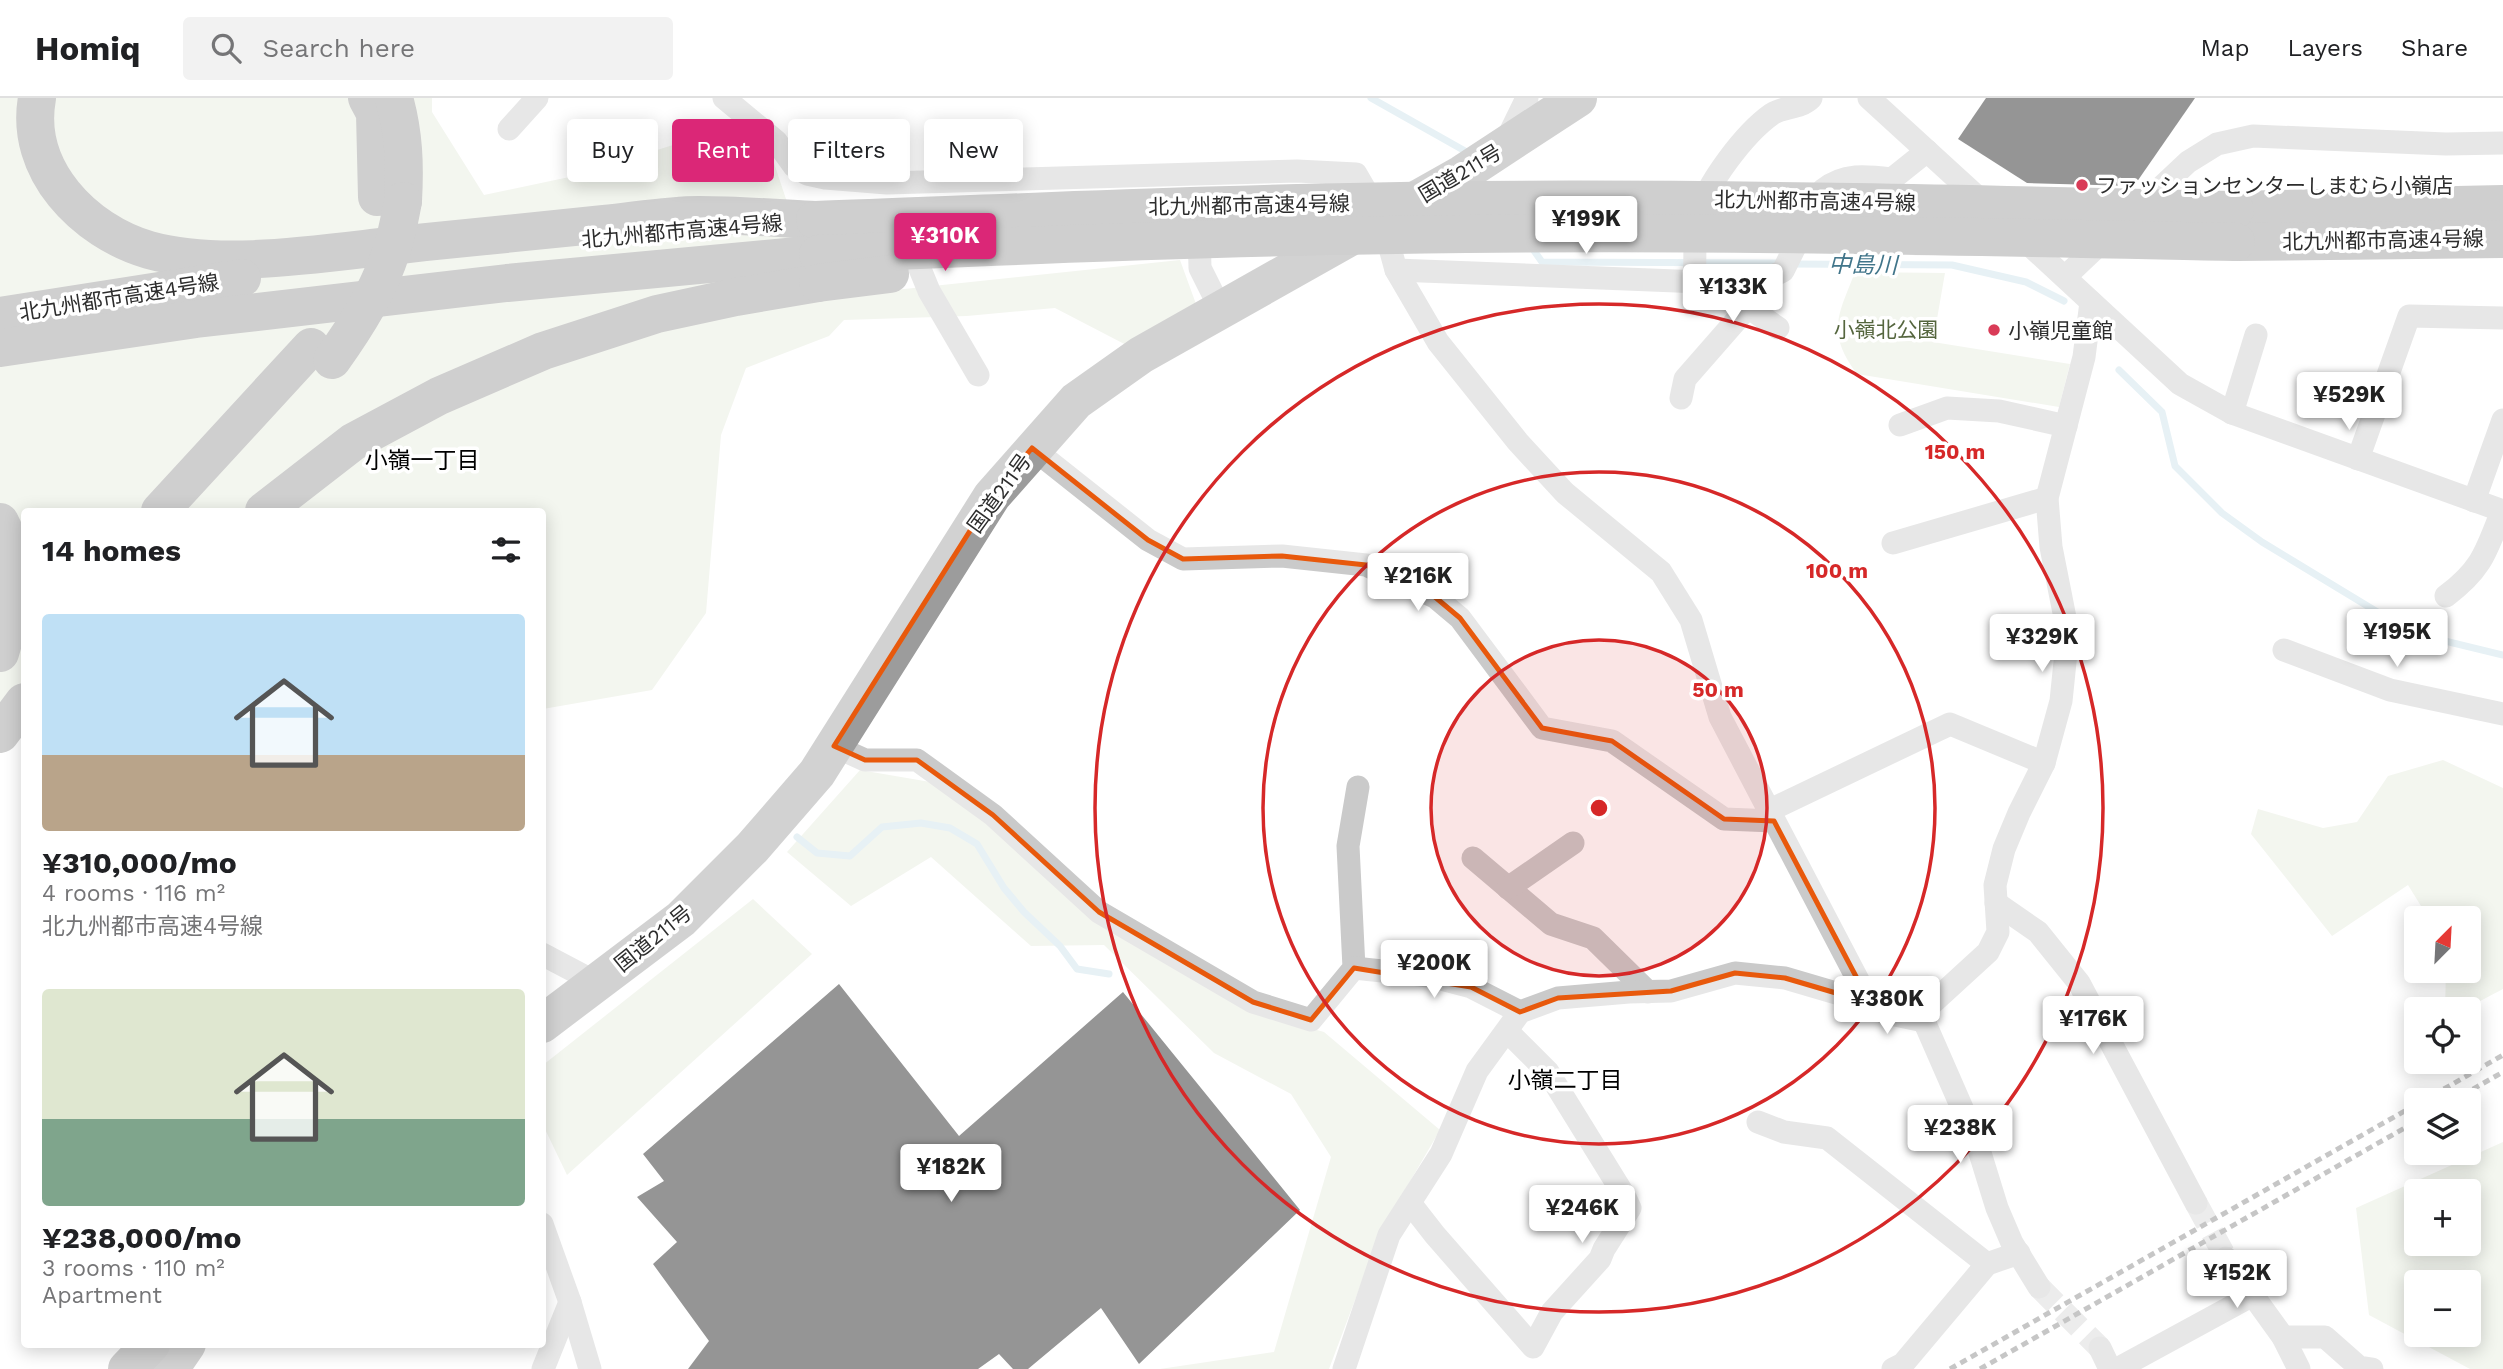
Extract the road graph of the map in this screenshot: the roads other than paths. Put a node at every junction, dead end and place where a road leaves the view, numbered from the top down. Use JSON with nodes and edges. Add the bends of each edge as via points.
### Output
{"nodes":[{"id":1,"x":37,"y":98,"type":"edge"},
{"id":2,"x":367,"y":98,"type":"edge"},
{"id":3,"x":394,"y":98,"type":"edge"},
{"id":4,"x":537,"y":98,"type":"edge"},
{"id":5,"x":724,"y":98,"type":"edge"},
{"id":6,"x":1527,"y":98,"type":"edge"},
{"id":7,"x":1578,"y":98,"type":"edge"},
{"id":8,"x":1811,"y":98,"type":"edge"},
{"id":9,"x":1868,"y":98,"type":"edge"},
{"id":10,"x":509,"y":129,"type":"dead end"},
{"id":11,"x":2503,"y":143,"type":"edge"},
{"id":12,"x":1504,"y":147,"type":"junction"},
{"id":13,"x":1927,"y":151,"type":"junction"},
{"id":14,"x":1198,"y":174,"type":"junction"},
{"id":15,"x":887,"y":183,"type":"junction"},
{"id":16,"x":390,"y":199,"type":"junction"},
{"id":17,"x":2503,"y":204,"type":"edge"},
{"id":18,"x":1382,"y":219,"type":"junction"},
{"id":19,"x":2236,"y":226,"type":"junction"},
{"id":20,"x":2503,"y":239,"type":"edge"},
{"id":21,"x":817,"y":252,"type":"junction"},
{"id":22,"x":1396,"y":270,"type":"junction"},
{"id":23,"x":2065,"y":277,"type":"junction"},
{"id":24,"x":1694,"y":278,"type":"junction"},
{"id":25,"x":1742,"y":282,"type":"junction"},
{"id":26,"x":2091,"y":302,"type":"junction"},
{"id":27,"x":1748,"y":307,"type":"junction"},
{"id":28,"x":1221,"y":310,"type":"junction"},
{"id":29,"x":0,"y":316,"type":"edge"},
{"id":30,"x":2503,"y":318,"type":"edge"},
{"id":31,"x":1778,"y":328,"type":"dead end"},
{"id":32,"x":2256,"y":335,"type":"dead end"},
{"id":33,"x":0,"y":348,"type":"edge"},
{"id":34,"x":322,"y":354,"type":"junction"},
{"id":35,"x":978,"y":375,"type":"dead end"},
{"id":36,"x":1681,"y":398,"type":"dead end"},
{"id":37,"x":2232,"y":413,"type":"junction"},
{"id":38,"x":2503,"y":420,"type":"edge"},
{"id":39,"x":1900,"y":425,"type":"dead end"},
{"id":40,"x":2066,"y":426,"type":"junction"},
{"id":41,"x":1032,"y":448,"type":"junction"},
{"id":42,"x":2358,"y":459,"type":"junction"},
{"id":43,"x":2047,"y":498,"type":"junction"},
{"id":44,"x":2474,"y":500,"type":"junction"},
{"id":45,"x":163,"y":508,"type":"edge"},
{"id":46,"x":196,"y":508,"type":"edge"},
{"id":47,"x":268,"y":508,"type":"edge"},
{"id":48,"x":2503,"y":511,"type":"edge"},
{"id":49,"x":0,"y":522,"type":"edge"},
{"id":50,"x":1893,"y":543,"type":"dead end"},
{"id":51,"x":2446,"y":596,"type":"dead end"},
{"id":52,"x":2284,"y":650,"type":"dead end"},
{"id":53,"x":0,"y":653,"type":"edge"},
{"id":54,"x":21,"y":662,"type":"edge"},
{"id":55,"x":0,"y":684,"type":"edge"},
{"id":56,"x":21,"y":706,"type":"edge"},
{"id":57,"x":2503,"y":714,"type":"edge"},
{"id":58,"x":0,"y":734,"type":"edge"},
{"id":59,"x":21,"y":734,"type":"edge"},
{"id":60,"x":834,"y":746,"type":"junction"},
{"id":61,"x":0,"y":754,"type":"edge"},
{"id":62,"x":2044,"y":763,"type":"junction"},
{"id":63,"x":1358,"y":788,"type":"dead end"},
{"id":64,"x":1771,"y":816,"type":"junction"},
{"id":65,"x":1573,"y":842,"type":"dead end"},
{"id":66,"x":1473,"y":858,"type":"dead end"},
{"id":67,"x":1508,"y":888,"type":"junction"},
{"id":68,"x":1996,"y":902,"type":"junction"},
{"id":69,"x":546,"y":956,"type":"edge"},
{"id":70,"x":1354,"y":968,"type":"junction"},
{"id":71,"x":597,"y":983,"type":"junction"},
{"id":72,"x":1648,"y":992,"type":"junction"},
{"id":73,"x":1870,"y":1003,"type":"junction"},
{"id":74,"x":1520,"y":1012,"type":"junction"},
{"id":75,"x":546,"y":1021,"type":"edge"},
{"id":76,"x":1924,"y":1021,"type":"junction"},
{"id":77,"x":1507,"y":1031,"type":"junction"},
{"id":78,"x":1758,"y":1122,"type":"dead end"},
{"id":79,"x":1410,"y":1203,"type":"junction"},
{"id":80,"x":2196,"y":1203,"type":"tunnel mouth"},
{"id":81,"x":546,"y":1235,"type":"edge"},
{"id":82,"x":2019,"y":1253,"type":"junction"},
{"id":83,"x":2226,"y":1258,"type":"tunnel mouth"},
{"id":84,"x":1987,"y":1264,"type":"junction"},
{"id":85,"x":2039,"y":1287,"type":"tunnel mouth"},
{"id":86,"x":2253,"y":1295,"type":"junction"},
{"id":87,"x":570,"y":1302,"type":"junction"},
{"id":88,"x":2283,"y":1337,"type":"junction"},
{"id":89,"x":147,"y":1348,"type":"edge"},
{"id":90,"x":164,"y":1348,"type":"edge"},
{"id":91,"x":184,"y":1348,"type":"edge"},
{"id":92,"x":2100,"y":1348,"type":"tunnel mouth"},
{"id":93,"x":127,"y":1369,"type":"edge"},
{"id":94,"x":151,"y":1369,"type":"edge"},
{"id":95,"x":170,"y":1369,"type":"edge"},
{"id":96,"x":544,"y":1369,"type":"edge"},
{"id":97,"x":590,"y":1369,"type":"edge"},
{"id":98,"x":1344,"y":1369,"type":"edge"},
{"id":99,"x":1893,"y":1369,"type":"edge"},
{"id":100,"x":2110,"y":1369,"type":"edge"},
{"id":101,"x":2117,"y":1369,"type":"edge"},
{"id":102,"x":2299,"y":1369,"type":"edge"},
{"id":103,"x":2372,"y":1369,"type":"edge"}],
"edges":[{"from":1,"to":21,"type":"highway","via":[[40,149],[57,187],[84,217],[117,238],[190,258],[237,260],[697,215]]},
{"from":2,"to":16,"type":"highway","via":[[375,113]]},
{"from":3,"to":16,"type":"highway","via":[[405,162]]},
{"from":4,"to":10,"type":"street"},
{"from":5,"to":15,"type":"street","via":[[807,174]]},
{"from":6,"to":12,"type":"street"},
{"from":7,"to":12,"type":"highway","name":"国道211号"},
{"from":8,"to":24,"type":"street","via":[[1775,112],[1747,135],[1709,190],[1697,218]]},
{"from":9,"to":13,"type":"street"},
{"from":11,"to":23,"type":"street","via":[[2253,136],[2217,145],[2188,162]]},
{"from":12,"to":18,"type":"highway","name":"国道211号"},
{"from":13,"to":23,"type":"street"},
{"from":13,"to":25,"type":"street","via":[[1892,179],[1858,175],[1832,183],[1823,190],[1783,271],[1760,282]]},
{"from":14,"to":15,"type":"street"},
{"from":14,"to":18,"type":"street","via":[[1356,174]]},
{"from":14,"to":28,"type":"street","via":[[1200,268]]},
{"from":15,"to":35,"type":"street","via":[[929,291]]},
{"from":16,"to":34,"type":"highway","via":[[334,314]]},
{"from":17,"to":19,"type":"highway","name":"北九州都市高速4号線"},
{"from":18,"to":22,"type":"street"},
{"from":18,"to":28,"type":"highway","name":"国道211号"},
{"from":19,"to":20,"type":"highway","name":"北九州都市高速4号線"},
{"from":19,"to":21,"type":"highway","name":"北九州都市高速4号線","bridge":true,"via":[[1864,235],[1153,239]]},
{"from":19,"to":21,"type":"highway","name":"北九州都市高速4号線","bridge":true,"via":[[1862,200],[1470,200],[1151,207]]},
{"from":21,"to":29,"type":"highway","name":"北九州都市高速4号線","via":[[615,236],[194,285]]},
{"from":21,"to":33,"type":"highway","name":"北九州都市高速4号線","via":[[196,319]]},
{"from":21,"to":47,"type":"highway","via":[[736,297],[657,314],[543,351],[439,396],[353,442]]},
{"from":22,"to":24,"type":"street"},
{"from":22,"to":64,"type":"street","via":[[1438,342],[1518,442],[1564,493],[1661,572],[1690,620],[1720,717]]},
{"from":23,"to":26,"type":"street"},
{"from":24,"to":25,"type":"street"},
{"from":25,"to":27,"type":"street"},
{"from":26,"to":37,"type":"street","via":[[2180,384]]},
{"from":26,"to":40,"type":"street","via":[[2084,357]]},
{"from":27,"to":31,"type":"street"},
{"from":27,"to":36,"type":"street","via":[[1685,379]]},
{"from":28,"to":41,"type":"highway","name":"国道211号","via":[[1141,355],[1076,401]]},
{"from":30,"to":42,"type":"street","via":[[2409,316]]},
{"from":32,"to":37,"type":"street"},
{"from":34,"to":45,"type":"highway"},
{"from":34,"to":46,"type":"highway"},
{"from":37,"to":42,"type":"street"},
{"from":38,"to":44,"type":"street"},
{"from":39,"to":40,"type":"street","via":[[1947,408],[1999,411]]},
{"from":40,"to":43,"type":"street"},
{"from":41,"to":60,"type":"highway","name":"国道211号","via":[[992,496]]},
{"from":41,"to":64,"type":"street","via":[[1148,540],[1183,559],[1282,556],[1366,565],[1435,597],[1460,618],[1542,728],[1612,741],[1724,819]]},
{"from":42,"to":44,"type":"street"},
{"from":43,"to":50,"type":"street"},
{"from":43,"to":62,"type":"street","via":[[2050,547],[2068,633],[2061,701]]},
{"from":44,"to":48,"type":"street"},
{"from":48,"to":51,"type":"street","via":[[2484,556],[2467,580]]},
{"from":49,"to":53,"type":"highway","via":[[15,574]]},
{"from":52,"to":57,"type":"street","via":[[2390,690]]},
{"from":54,"to":55,"type":"highway"},
{"from":56,"to":58,"type":"highway"},
{"from":59,"to":61,"type":"highway"},
{"from":60,"to":70,"type":"street","via":[[865,760],[917,760],[993,815],[1099,912],[1253,1002],[1311,1020]]},
{"from":60,"to":71,"type":"highway","name":"国道211号","via":[[817,773],[734,866],[681,919]]},
{"from":62,"to":64,"type":"street","via":[[1950,724]]},
{"from":62,"to":68,"type":"street","via":[[2004,849],[1995,885]]},
{"from":63,"to":70,"type":"street","via":[[1348,846]]},
{"from":64,"to":73,"type":"street"},
{"from":65,"to":67,"type":"street"},
{"from":66,"to":67,"type":"street"},
{"from":67,"to":72,"type":"street","via":[[1551,924],[1592,939]]},
{"from":68,"to":76,"type":"street","via":[[1997,932],[1988,952],[1929,1006]]},
{"from":68,"to":80,"type":"street","via":[[2038,932],[2079,983]]},
{"from":69,"to":71,"type":"street"},
{"from":70,"to":74,"type":"street","via":[[1461,984]]},
{"from":71,"to":75,"type":"highway","name":"国道211号"},
{"from":72,"to":73,"type":"street","via":[[1671,991],[1735,973],[1785,978]]},
{"from":72,"to":74,"type":"street","via":[[1558,998]]},
{"from":73,"to":76,"type":"street","via":[[1885,1013]]},
{"from":74,"to":77,"type":"street"},
{"from":76,"to":82,"type":"street"},
{"from":77,"to":79,"type":"street","via":[[1477,1071],[1441,1154]]},
{"from":77,"to":79,"type":"street","via":[[1548,1072],[1630,1208],[1600,1259],[1552,1312],[1533,1347]]},
{"from":78,"to":84,"type":"street","via":[[1784,1132],[1828,1138]]},
{"from":79,"to":98,"type":"street","via":[[1389,1235]]},
{"from":81,"to":87,"type":"street"},
{"from":82,"to":84,"type":"street"},
{"from":82,"to":85,"type":"street"},
{"from":83,"to":86,"type":"street"},
{"from":84,"to":99,"type":"street","via":[[1903,1364]]},
{"from":86,"to":88,"type":"street"},
{"from":86,"to":101,"type":"street"},
{"from":87,"to":96,"type":"street"},
{"from":87,"to":97,"type":"street"},
{"from":88,"to":102,"type":"street"},
{"from":88,"to":103,"type":"street","via":[[2325,1337],[2359,1367]]},
{"from":89,"to":93,"type":"highway"},
{"from":90,"to":94,"type":"highway"},
{"from":91,"to":95,"type":"highway"},
{"from":92,"to":100,"type":"street"}]}
